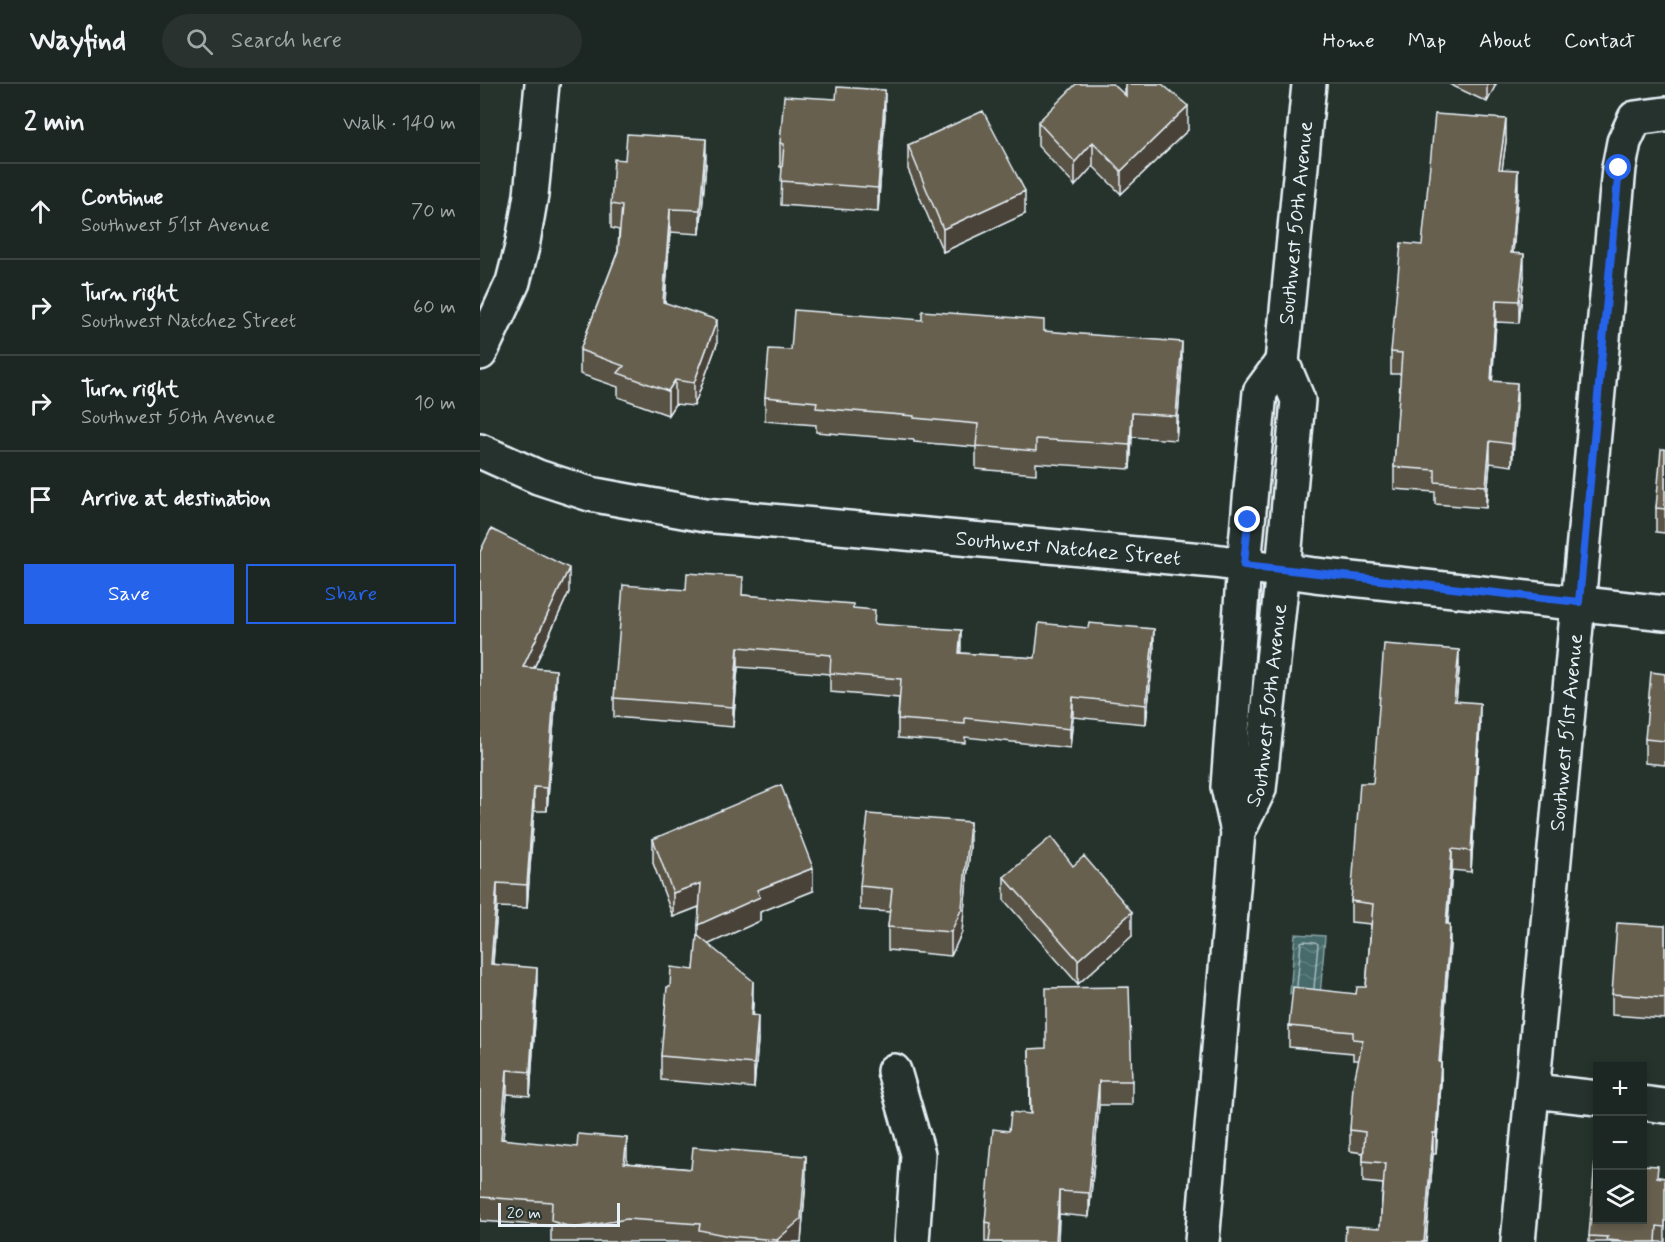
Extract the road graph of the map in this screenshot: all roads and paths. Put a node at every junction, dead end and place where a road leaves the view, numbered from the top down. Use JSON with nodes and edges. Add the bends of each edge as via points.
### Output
{"nodes":[{"id":1,"x":542,"y":84,"type":"edge"},
{"id":2,"x":1309,"y":84,"type":"edge"},
{"id":3,"x":1650,"y":116,"type":"edge"},
{"id":4,"x":480,"y":354,"type":"edge"},
{"id":5,"x":1282,"y":362,"type":"junction"},
{"id":6,"x":480,"y":451,"type":"edge"},
{"id":7,"x":1244,"y":565,"type":"junction"},
{"id":8,"x":1283,"y":570,"type":"junction"},
{"id":9,"x":1579,"y":602,"type":"junction"},
{"id":10,"x":1665,"y":613,"type":"edge"},
{"id":11,"x":1238,"y":832,"type":"junction"},
{"id":12,"x":894,"y":1071,"type":"dead end"},
{"id":13,"x":1533,"y":1090,"type":"junction"},
{"id":14,"x":1593,"y":1097,"type":"edge"},
{"id":15,"x":1647,"y":1104,"type":"edge"},
{"id":16,"x":1665,"y":1106,"type":"edge"},
{"id":17,"x":912,"y":1242,"type":"edge"},
{"id":18,"x":1202,"y":1242,"type":"edge"},
{"id":19,"x":1518,"y":1242,"type":"edge"}],
"edges":[{"from":1,"to":4,"type":"street","via":[[522,247],[513,282]]},
{"from":2,"to":5,"type":"street","name":"Southwest 50th Avenue"},
{"from":3,"to":9,"type":"street","name":"Southwest 51st Avenue","via":[[1624,142],[1619,168]]},
{"from":5,"to":7,"type":"street","name":"Southwest 50th Avenue","via":[[1260,392]]},
{"from":5,"to":8,"type":"street","name":"Southwest 50th Avenue","via":[[1298,400]]},
{"from":6,"to":7,"type":"street","name":"Southwest Natchez Street","via":[[538,477],[590,494],[705,515]]},
{"from":7,"to":8,"type":"street","name":"Southwest Natchez Street"},
{"from":7,"to":11,"type":"street","name":"Southwest 50th Avenue","via":[[1227,787]]},
{"from":8,"to":9,"type":"street","name":"Southwest Natchez Street"},
{"from":8,"to":11,"type":"street","name":"Southwest 50th Avenue","via":[[1259,789]]},
{"from":9,"to":10,"type":"street","name":"Southwest Natchez Street"},
{"from":9,"to":13,"type":"street","name":"Southwest 51st Avenue"},
{"from":11,"to":18,"type":"street","name":"Southwest 50th Avenue"},
{"from":12,"to":17,"type":"street","via":[[918,1154]]},
{"from":13,"to":14,"type":"street"},
{"from":13,"to":19,"type":"street","name":"Southwest 51st Avenue"},
{"from":15,"to":16,"type":"street"}]}
